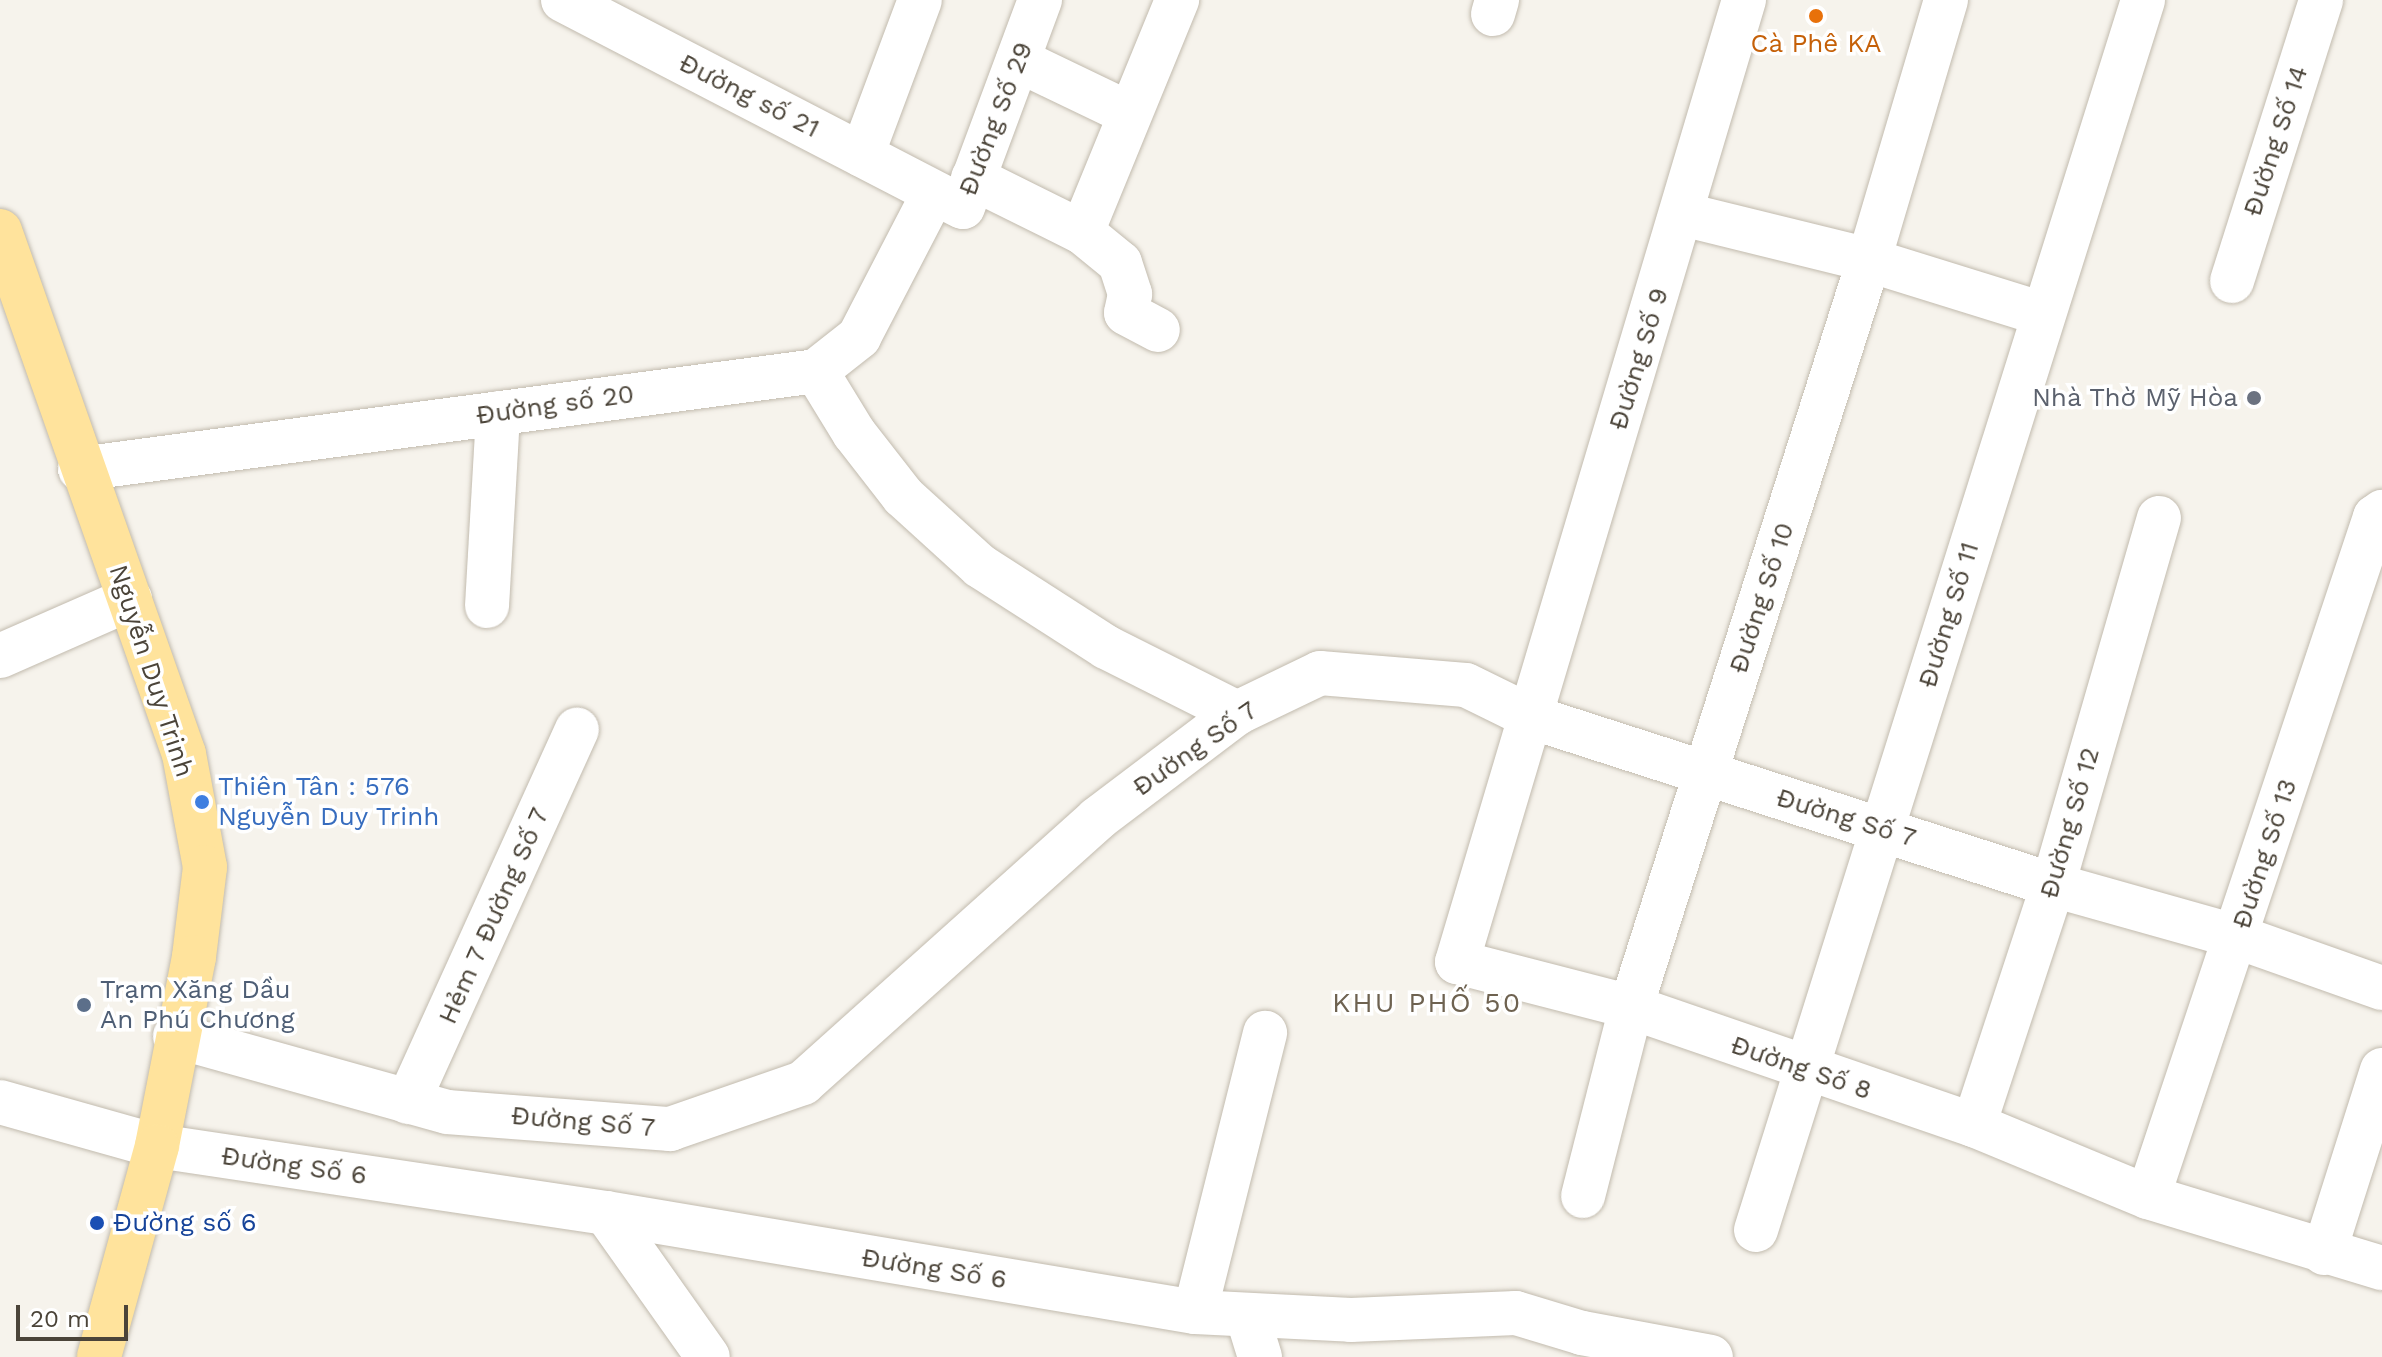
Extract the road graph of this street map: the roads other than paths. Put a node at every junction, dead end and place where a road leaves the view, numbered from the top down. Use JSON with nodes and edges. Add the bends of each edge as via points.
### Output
{"nodes":[{"id":1,"x":563,"y":0,"type":"edge"},
{"id":2,"x":920,"y":0,"type":"edge"},
{"id":3,"x":1040,"y":0,"type":"edge"},
{"id":4,"x":1177,"y":0,"type":"edge"},
{"id":5,"x":1744,"y":0,"type":"edge"},
{"id":6,"x":1946,"y":0,"type":"edge"},
{"id":7,"x":2143,"y":0,"type":"edge"},
{"id":8,"x":2321,"y":0,"type":"edge"},
{"id":9,"x":1018,"y":60,"type":"junction"},
{"id":10,"x":1136,"y":99,"type":"junction"},
{"id":11,"x":862,"y":155,"type":"junction"},
{"id":12,"x":973,"y":178,"type":"junction"},
{"id":13,"x":933,"y":194,"type":"junction"},
{"id":14,"x":1682,"y":214,"type":"junction"},
{"id":15,"x":0,"y":231,"type":"edge"},
{"id":16,"x":1082,"y":232,"type":"junction"},
{"id":17,"x":1869,"y":260,"type":"junction"},
{"id":18,"x":2232,"y":281,"type":"dead end"},
{"id":19,"x":2042,"y":314,"type":"junction"},
{"id":20,"x":1158,"y":330,"type":"dead end"},
{"id":21,"x":816,"y":371,"type":"junction"},
{"id":22,"x":498,"y":413,"type":"junction"},
{"id":23,"x":80,"y":469,"type":"junction"},
{"id":24,"x":2382,"y":512,"type":"edge"},
{"id":25,"x":2159,"y":518,"type":"dead end"},
{"id":26,"x":130,"y":599,"type":"junction"},
{"id":27,"x":487,"y":606,"type":"dead end"},
{"id":28,"x":0,"y":656,"type":"edge"},
{"id":29,"x":1237,"y":713,"type":"junction"},
{"id":30,"x":1531,"y":717,"type":"junction"},
{"id":31,"x":577,"y":729,"type":"dead end"},
{"id":32,"x":1706,"y":774,"type":"junction"},
{"id":33,"x":1883,"y":829,"type":"junction"},
{"id":34,"x":2053,"y":885,"type":"junction"},
{"id":35,"x":2238,"y":937,"type":"junction"},
{"id":36,"x":2382,"y":988,"type":"edge"},
{"id":37,"x":1631,"y":1007,"type":"junction"},
{"id":38,"x":1265,"y":1033,"type":"dead end"},
{"id":39,"x":175,"y":1036,"type":"junction"},
{"id":40,"x":2382,"y":1070,"type":"edge"},
{"id":41,"x":1806,"y":1071,"type":"junction"},
{"id":42,"x":0,"y":1102,"type":"edge"},
{"id":43,"x":408,"y":1102,"type":"junction"},
{"id":44,"x":1974,"y":1125,"type":"junction"},
{"id":45,"x":157,"y":1146,"type":"junction"},
{"id":46,"x":1583,"y":1196,"type":"dead end"},
{"id":47,"x":2148,"y":1197,"type":"junction"},
{"id":48,"x":606,"y":1213,"type":"junction"},
{"id":49,"x":1756,"y":1230,"type":"dead end"},
{"id":50,"x":2324,"y":1253,"type":"junction"},
{"id":51,"x":2382,"y":1268,"type":"edge"},
{"id":52,"x":1195,"y":1312,"type":"junction"},
{"id":53,"x":1247,"y":1315,"type":"junction"},
{"id":54,"x":99,"y":1357,"type":"edge"},
{"id":55,"x":708,"y":1357,"type":"edge"},
{"id":56,"x":1260,"y":1357,"type":"edge"},
{"id":57,"x":1711,"y":1357,"type":"edge"}],
"edges":[{"from":1,"to":11,"type":"street","name":"Đường số 21"},
{"from":2,"to":11,"type":"street"},
{"from":3,"to":9,"type":"street","name":"Đường Số 29"},
{"from":4,"to":10,"type":"street"},
{"from":5,"to":14,"type":"street","name":"Đường Số 9"},
{"from":6,"to":17,"type":"street","name":"Đường Số 10"},
{"from":7,"to":19,"type":"street","name":"Đường Số 11"},
{"from":8,"to":18,"type":"street","name":"Đường Số 14"},
{"from":9,"to":10,"type":"street"},
{"from":9,"to":12,"type":"street","name":"Đường Số 29"},
{"from":10,"to":16,"type":"street"},
{"from":11,"to":13,"type":"street","name":"Đường số 21"},
{"from":12,"to":13,"type":"street","name":"Đường Số 29","via":[[963,207]]},
{"from":12,"to":16,"type":"street"},
{"from":13,"to":21,"type":"street","via":[[859,337]]},
{"from":14,"to":17,"type":"street"},
{"from":14,"to":30,"type":"street","name":"Đường Số 9"},
{"from":15,"to":23,"type":"main road","name":"Nguyễn Duy Trinh"},
{"from":16,"to":20,"type":"street","via":[[1120,263],[1130,294],[1126,313]]},
{"from":17,"to":19,"type":"street"},
{"from":17,"to":32,"type":"street","name":"Đường Số 10"},
{"from":19,"to":33,"type":"street","name":"Đường Số 11"},
{"from":21,"to":22,"type":"street","name":"Đường số 20"},
{"from":21,"to":29,"type":"street","via":[[854,433],[903,496],[980,566],[1106,647]]},
{"from":22,"to":23,"type":"street","name":"Đường số 20"},
{"from":22,"to":27,"type":"street"},
{"from":23,"to":26,"type":"main road","name":"Nguyễn Duy Trinh"},
{"from":24,"to":35,"type":"street","name":"Đường Số 13","via":[[2375,517]]},
{"from":25,"to":34,"type":"street","name":"Đường Số 12"},
{"from":26,"to":28,"type":"street"},
{"from":26,"to":39,"type":"main road","name":"Nguyễn Duy Trinh","via":[[184,754],[205,867],[194,957]]},
{"from":29,"to":30,"type":"street","name":"Đường Số 7","via":[[1320,673],[1466,685]]},
{"from":29,"to":43,"type":"street","name":"Đường Số 7","via":[[1097,819],[803,1083],[670,1129],[447,1112]]},
{"from":30,"to":32,"type":"street","name":"Đường Số 7"},
{"from":30,"to":37,"type":"street","name":"Đường Số 8","via":[[1457,962]]},
{"from":31,"to":43,"type":"street","name":"Hẻm 7 Đường Số 7"},
{"from":32,"to":33,"type":"street","name":"Đường Số 7"},
{"from":32,"to":37,"type":"street","name":"Đường Số 10"},
{"from":33,"to":34,"type":"street","name":"Đường Số 7"},
{"from":33,"to":41,"type":"street","name":"Đường Số 11"},
{"from":34,"to":35,"type":"street","name":"Đường Số 7"},
{"from":34,"to":44,"type":"street","name":"Đường Số 12"},
{"from":35,"to":36,"type":"street","name":"Đường Số 7"},
{"from":35,"to":47,"type":"street","name":"Đường Số 13"},
{"from":37,"to":41,"type":"street","name":"Đường Số 8"},
{"from":37,"to":46,"type":"street","name":"Đường Số 10"},
{"from":38,"to":52,"type":"street"},
{"from":39,"to":43,"type":"street","name":"Đường Số 7"},
{"from":39,"to":45,"type":"main road","name":"Nguyễn Duy Trinh"},
{"from":40,"to":50,"type":"street"},
{"from":41,"to":44,"type":"street","name":"Đường Số 8"},
{"from":41,"to":49,"type":"street","name":"Đường Số 11"},
{"from":42,"to":45,"type":"street","name":"Đường Số 6"},
{"from":44,"to":47,"type":"street","name":"Đường Số 8"},
{"from":45,"to":48,"type":"street","name":"Đường Số 6"},
{"from":45,"to":54,"type":"main road","name":"Nguyễn Duy Trinh"},
{"from":47,"to":50,"type":"street","name":"Đường Số 8"},
{"from":48,"to":52,"type":"street","name":"Đường Số 6"},
{"from":48,"to":55,"type":"street"},
{"from":50,"to":51,"type":"street","name":"Đường Số 8"},
{"from":52,"to":53,"type":"street","name":"Đường Số 6"},
{"from":53,"to":56,"type":"street"},
{"from":53,"to":57,"type":"street","name":"Đường Số 6","via":[[1351,1320],[1516,1313],[1582,1333]]}]}
